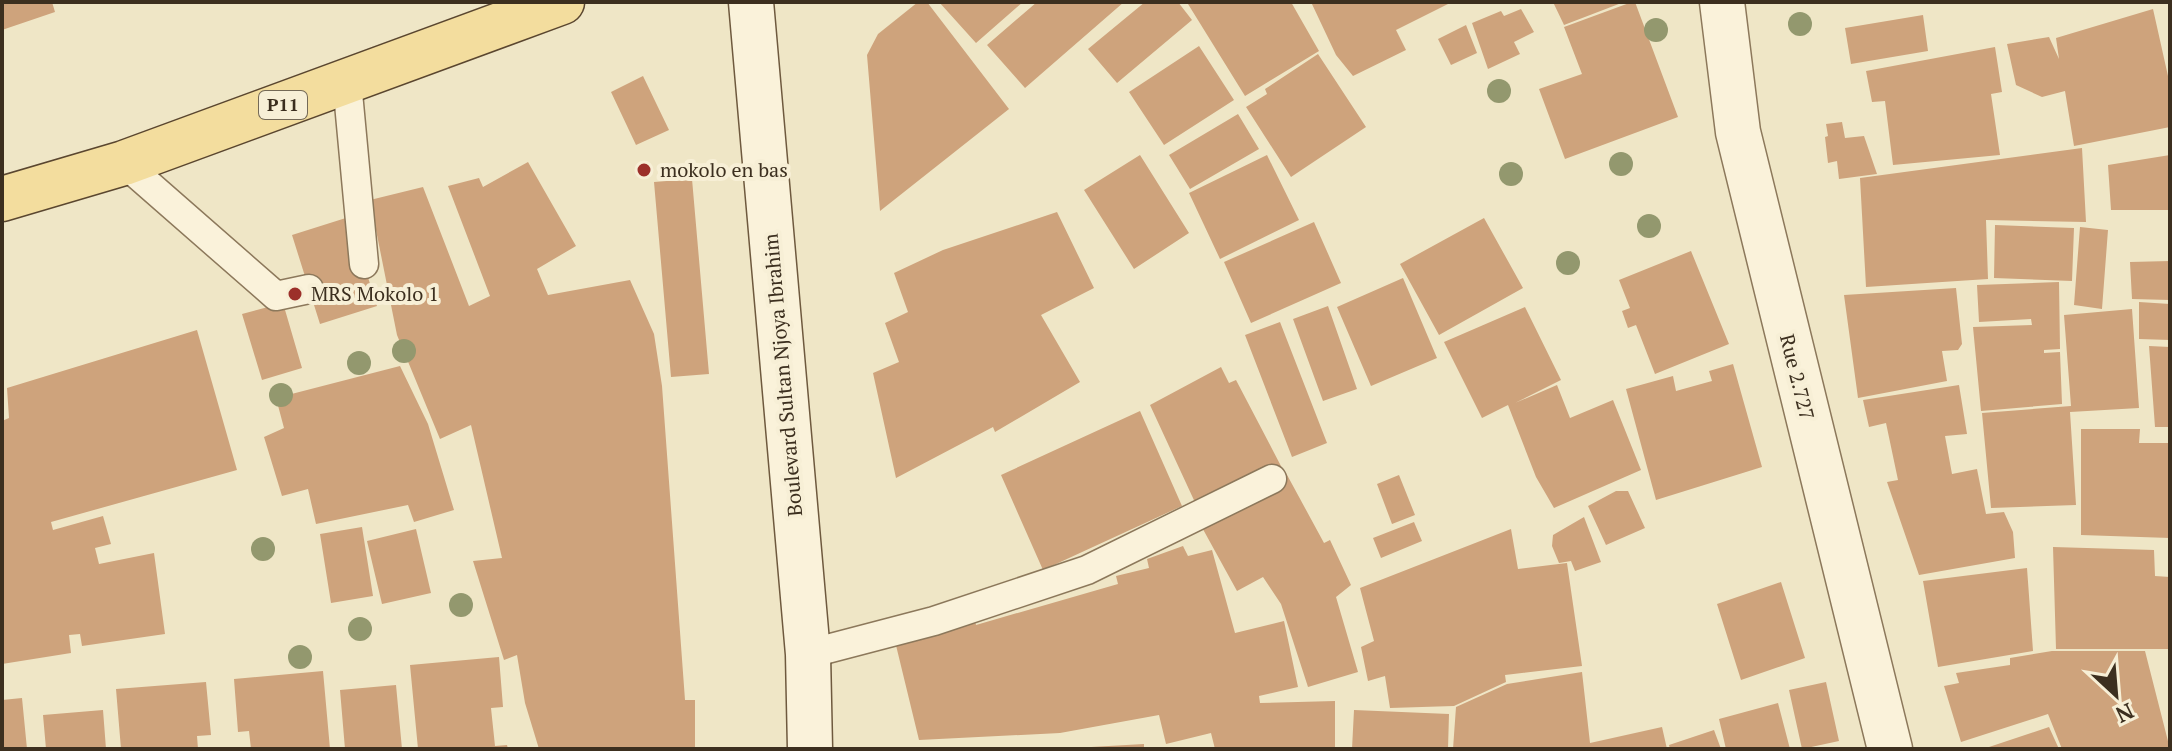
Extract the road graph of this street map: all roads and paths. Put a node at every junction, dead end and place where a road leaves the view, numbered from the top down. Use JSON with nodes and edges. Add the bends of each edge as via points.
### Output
{"nodes":[{"id":1,"x":562,"y":2,"type":"edge"},
{"id":2,"x":751,"y":2,"type":"edge"},
{"id":3,"x":1722,"y":2,"type":"edge"},
{"id":4,"x":347,"y":82,"type":"junction"},
{"id":5,"x":124,"y":163,"type":"junction"},
{"id":6,"x":2,"y":199,"type":"edge"},
{"id":7,"x":364,"y":264,"type":"dead end"},
{"id":8,"x":309,"y":289,"type":"dead end"},
{"id":9,"x":1272,"y":479,"type":"dead end"},
{"id":10,"x":808,"y":654,"type":"junction"},
{"id":11,"x":810,"y":749,"type":"edge"},
{"id":12,"x":1890,"y":749,"type":"edge"}],
"edges":[{"from":1,"to":4,"type":"main road","number":"P11"},
{"from":2,"to":10,"type":"street","name":"Boulevard Sultan Njoya Ibrahim"},
{"from":3,"to":12,"type":"street","name":"Rue 2.727","via":[[1738,132]]},
{"from":4,"to":5,"type":"main road","number":"P11"},
{"from":4,"to":7,"type":"lane"},
{"from":5,"to":6,"type":"main road","number":"P11"},
{"from":5,"to":8,"type":"lane","via":[[276,296]]},
{"from":9,"to":10,"type":"lane","via":[[1087,570],[934,621]]},
{"from":10,"to":11,"type":"street","name":"Boulevard Sultan Njoya Ibrahim"}]}
